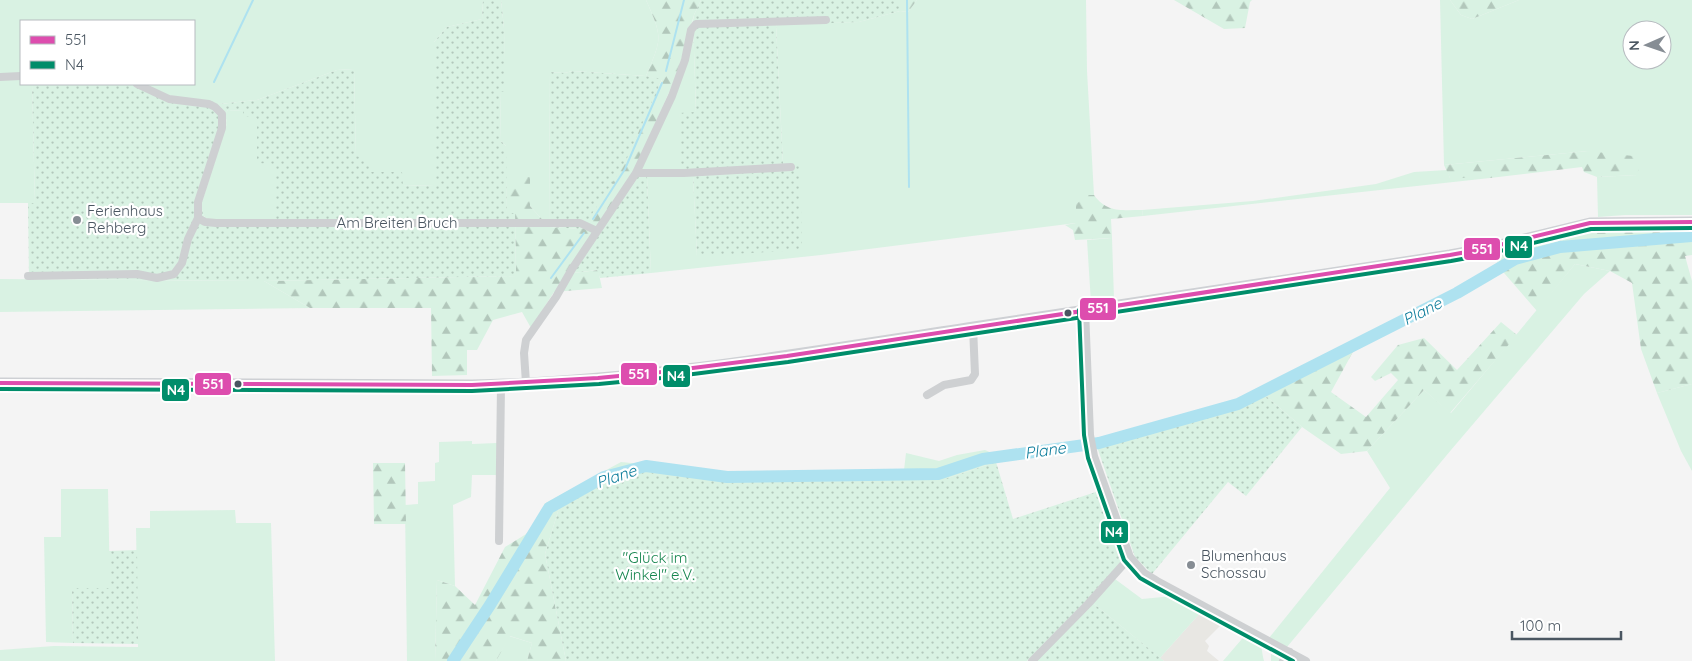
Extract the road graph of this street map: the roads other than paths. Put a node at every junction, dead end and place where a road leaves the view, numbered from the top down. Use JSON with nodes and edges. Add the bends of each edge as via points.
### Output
{"nodes":[{"id":1,"x":826,"y":20,"type":"dead end"},
{"id":2,"x":0,"y":76,"type":"edge"},
{"id":3,"x":20,"y":76,"type":"edge"},
{"id":4,"x":139,"y":85,"type":"edge"},
{"id":5,"x":791,"y":167,"type":"dead end"},
{"id":6,"x":636,"y":173,"type":"junction"},
{"id":7,"x":198,"y":218,"type":"junction"},
{"id":8,"x":1692,"y":222,"type":"edge"},
{"id":9,"x":597,"y":231,"type":"junction"},
{"id":10,"x":28,"y":276,"type":"dead end"},
{"id":11,"x":1085,"y":310,"type":"junction"},
{"id":12,"x":973,"y":327,"type":"junction"},
{"id":13,"x":0,"y":383,"type":"edge"},
{"id":14,"x":526,"y":383,"type":"junction"},
{"id":15,"x":501,"y":384,"type":"junction"},
{"id":16,"x":927,"y":395,"type":"dead end"},
{"id":17,"x":499,"y":542,"type":"dead end"},
{"id":18,"x":1130,"y":557,"type":"junction"},
{"id":19,"x":1290,"y":652,"type":"junction"},
{"id":20,"x":1032,"y":661,"type":"edge"},
{"id":21,"x":1283,"y":661,"type":"edge"},
{"id":22,"x":1306,"y":661,"type":"edge"}],
"edges":[{"from":1,"to":6,"type":"street","via":[[696,24],[675,88]]},
{"from":2,"to":3,"type":"street"},
{"from":4,"to":7,"type":"street","via":[[169,99],[209,104],[222,114],[222,128],[198,202]]},
{"from":5,"to":6,"type":"street"},
{"from":6,"to":9,"type":"street"},
{"from":7,"to":9,"type":"street","name":"Am Breiten Bruch","via":[[216,223],[580,222]]},
{"from":7,"to":10,"type":"street","via":[[188,239],[182,264],[170,276]]},
{"from":8,"to":11,"type":"street","via":[[1590,223],[1450,255]]},
{"from":9,"to":14,"type":"street","via":[[526,340]]},
{"from":11,"to":12,"type":"street"},
{"from":11,"to":18,"type":"street","via":[[1090,435],[1094,456]]},
{"from":12,"to":14,"type":"street","via":[[676,371]]},
{"from":12,"to":16,"type":"street","via":[[975,374],[971,380],[944,385]]},
{"from":13,"to":15,"type":"street"},
{"from":14,"to":15,"type":"street"},
{"from":15,"to":17,"type":"street"},
{"from":18,"to":19,"type":"street","via":[[1144,573],[1157,581]]},
{"from":18,"to":20,"type":"street"},
{"from":19,"to":21,"type":"street"},
{"from":19,"to":22,"type":"street"}]}
